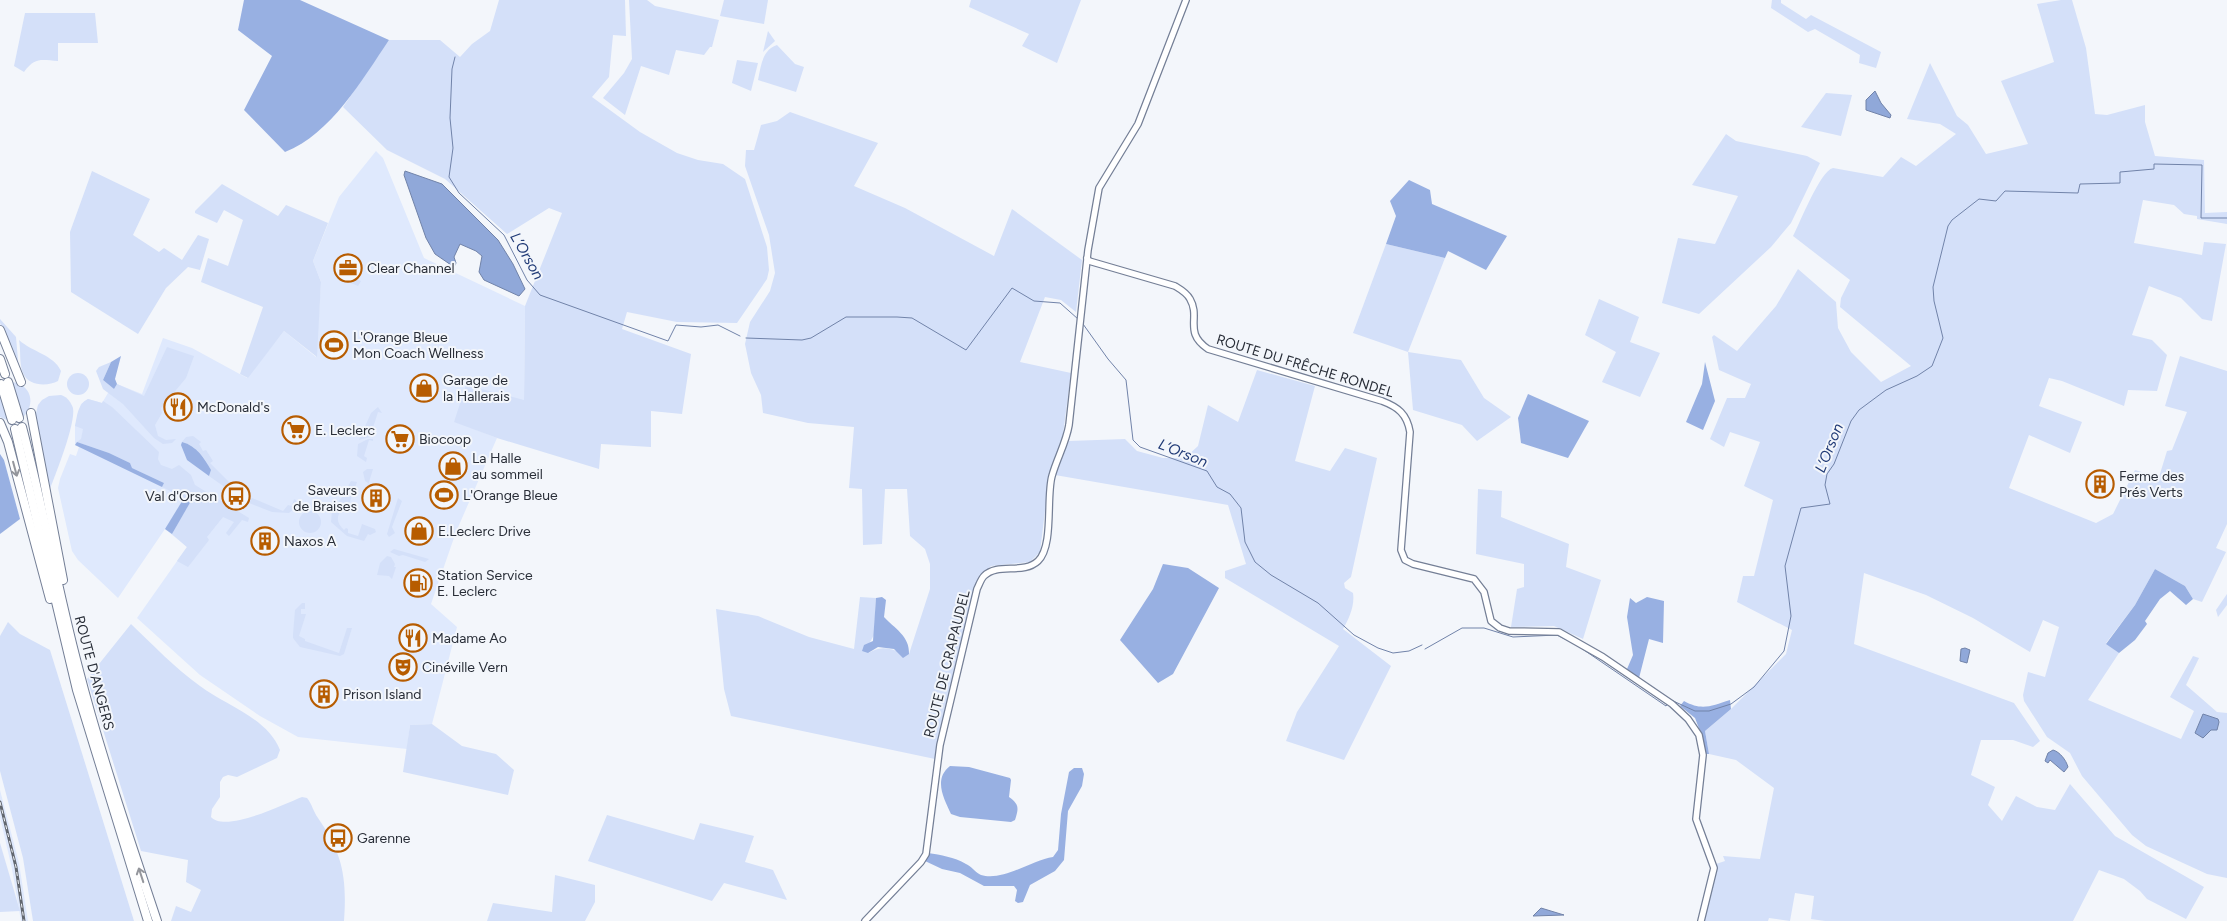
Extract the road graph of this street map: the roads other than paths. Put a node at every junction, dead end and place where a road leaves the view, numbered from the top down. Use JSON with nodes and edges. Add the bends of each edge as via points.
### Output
{"nodes":[{"id":1,"x":1186,"y":0,"type":"edge"},
{"id":2,"x":1087,"y":258,"type":"junction"},
{"id":3,"x":0,"y":330,"type":"edge"},
{"id":4,"x":0,"y":359,"type":"edge"},
{"id":5,"x":5,"y":374,"type":"dead end"},
{"id":6,"x":21,"y":382,"type":"dead end"},
{"id":7,"x":5,"y":383,"type":"edge"},
{"id":8,"x":30,"y":413,"type":"dead end"},
{"id":9,"x":16,"y":419,"type":"dead end"},
{"id":10,"x":0,"y":423,"type":"edge"},
{"id":11,"x":64,"y":609,"type":"junction"},
{"id":12,"x":67,"y":653,"type":"junction"},
{"id":13,"x":139,"y":893,"type":"junction"},
{"id":14,"x":143,"y":921,"type":"edge"},
{"id":15,"x":148,"y":921,"type":"edge"},
{"id":16,"x":157,"y":921,"type":"edge"},
{"id":17,"x":865,"y":921,"type":"edge"},
{"id":18,"x":1701,"y":921,"type":"edge"}],
"edges":[{"from":1,"to":2,"type":"street","via":[[1138,124],[1099,188]]},
{"from":2,"to":17,"type":"street","name":"ROUTE DE CRAPAUDEL","via":[[1069,425],[1052,477],[1044,554],[1034,565],[993,571],[983,576],[977,589],[940,744],[926,854]]},
{"from":2,"to":18,"type":"street","name":"ROUTE DU FRÊCHE RONDEL","via":[[1182,290],[1190,299],[1195,337],[1208,349],[1382,400],[1398,409],[1408,422],[1410,432],[1401,550],[1405,560],[1474,579],[1484,592],[1491,621],[1500,628],[1559,632],[1604,657],[1688,719],[1699,735],[1703,755],[1696,819],[1714,868]]},
{"from":3,"to":6,"type":"highway"},
{"from":4,"to":5,"type":"highway"},
{"from":7,"to":9,"type":"highway"},
{"from":8,"to":11,"type":"highway","via":[[63,580]]},
{"from":10,"to":12,"type":"highway","one_way":true,"via":[[8,442],[62,646]]},
{"from":11,"to":12,"type":"highway","name":"ROUTE D'ANGERS","via":[[36,479],[18,428]]},
{"from":16,"to":11,"type":"highway","name":"ROUTE D'ANGERS","one_way":true,"via":[[85,694]]},
{"from":12,"to":13,"type":"highway","name":"ROUTE D'ANGERS"},
{"from":13,"to":14,"type":"highway"},
{"from":13,"to":15,"type":"highway","name":"ROUTE D'ANGERS"}]}
